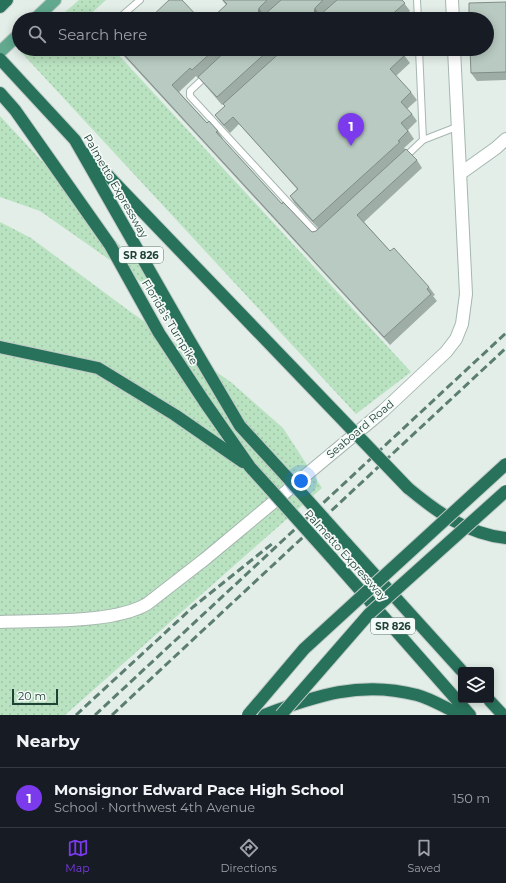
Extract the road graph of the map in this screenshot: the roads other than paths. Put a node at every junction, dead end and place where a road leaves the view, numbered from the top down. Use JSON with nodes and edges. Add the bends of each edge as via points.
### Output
{"nodes":[{"id":1,"x":7,"y":0,"type":"edge"},
{"id":2,"x":55,"y":0,"type":"edge"},
{"id":3,"x":140,"y":0,"type":"edge"},
{"id":4,"x":417,"y":0,"type":"edge"},
{"id":5,"x":452,"y":0,"type":"edge"},
{"id":6,"x":0,"y":7,"type":"edge"},
{"id":7,"x":42,"y":12,"type":"edge"},
{"id":8,"x":126,"y":12,"type":"edge"},
{"id":9,"x":418,"y":12,"type":"edge"},
{"id":10,"x":453,"y":12,"type":"edge"},
{"id":11,"x":12,"y":41,"type":"edge"},
{"id":12,"x":0,"y":52,"type":"edge"},
{"id":13,"x":419,"y":56,"type":"edge"},
{"id":14,"x":454,"y":56,"type":"edge"},
{"id":15,"x":0,"y":59,"type":"edge"},
{"id":16,"x":213,"y":70,"type":"edge"},
{"id":17,"x":0,"y":93,"type":"edge"},
{"id":18,"x":218,"y":115,"type":"edge"},
{"id":19,"x":212,"y":120,"type":"junction"},
{"id":20,"x":458,"y":126,"type":"junction"},
{"id":21,"x":506,"y":139,"type":"edge"},
{"id":22,"x":75,"y":140,"type":"junction"},
{"id":23,"x":423,"y":140,"type":"junction"},
{"id":24,"x":400,"y":162,"type":"edge"},
{"id":25,"x":461,"y":173,"type":"junction"},
{"id":26,"x":324,"y":230,"type":"edge"},
{"id":27,"x":0,"y":347,"type":"edge"},
{"id":28,"x":506,"y":464,"type":"edge"},
{"id":29,"x":250,"y":467,"type":"junction"},
{"id":30,"x":506,"y":491,"type":"edge"},
{"id":31,"x":506,"y":538,"type":"edge"},
{"id":32,"x":0,"y":622,"type":"edge"},
{"id":33,"x":458,"y":667,"type":"edge"},
{"id":34,"x":492,"y":703,"type":"edge"},
{"id":35,"x":506,"y":710,"type":"edge"},
{"id":36,"x":248,"y":715,"type":"edge"},
{"id":37,"x":264,"y":715,"type":"edge"},
{"id":38,"x":281,"y":715,"type":"edge"},
{"id":39,"x":462,"y":715,"type":"edge"},
{"id":40,"x":470,"y":715,"type":"edge"},
{"id":41,"x":502,"y":715,"type":"edge"}],
"edges":[{"from":1,"to":6,"type":"highway"},
{"from":2,"to":7,"type":"main road"},
{"from":3,"to":8,"type":"lane"},
{"from":4,"to":9,"type":"lane"},
{"from":5,"to":10,"type":"street"},
{"from":11,"to":12,"type":"main road"},
{"from":13,"to":23,"type":"lane"},
{"from":14,"to":20,"type":"street","name":"Seaboard Road"},
{"from":15,"to":22,"type":"highway","name":"Palmetto Expressway","number":"SR 826"},
{"from":16,"to":19,"type":"lane","via":[[190,93]]},
{"from":17,"to":29,"type":"highway","name":"Florida's Turnpike","via":[[15,110],[110,245],[159,333]]},
{"from":18,"to":19,"type":"lane"},
{"from":19,"to":26,"type":"lane","via":[[318,235]]},
{"from":20,"to":23,"type":"lane"},
{"from":20,"to":25,"type":"street","name":"Seaboard Road"},
{"from":21,"to":25,"type":"street"},
{"from":22,"to":31,"type":"highway","bridge":true,"via":[[408,488],[452,521],[481,533]]},
{"from":22,"to":33,"type":"highway","name":"Palmetto Expressway","number":"SR 826","bridge":true,"via":[[240,426]]},
{"from":23,"to":24,"type":"lane"},
{"from":25,"to":32,"type":"street","name":"Seaboard Road","via":[[466,294],[462,324],[456,339],[446,352],[383,411],[205,559],[157,597],[136,610],[111,616]]},
{"from":27,"to":29,"type":"highway","number":"SR 826","via":[[98,368],[175,415]]},
{"from":28,"to":36,"type":"highway","bridge":true,"via":[[304,649]]},
{"from":29,"to":40,"type":"highway","name":"Palmetto Expressway","number":"SR 826","bridge":true},
{"from":30,"to":38,"type":"highway","bridge":true,"via":[[369,614]]},
{"from":34,"to":41,"type":"highway","bridge":true},
{"from":35,"to":41,"type":"main road"},
{"from":37,"to":39,"type":"highway","via":[[314,697],[377,689],[418,696]]}]}
